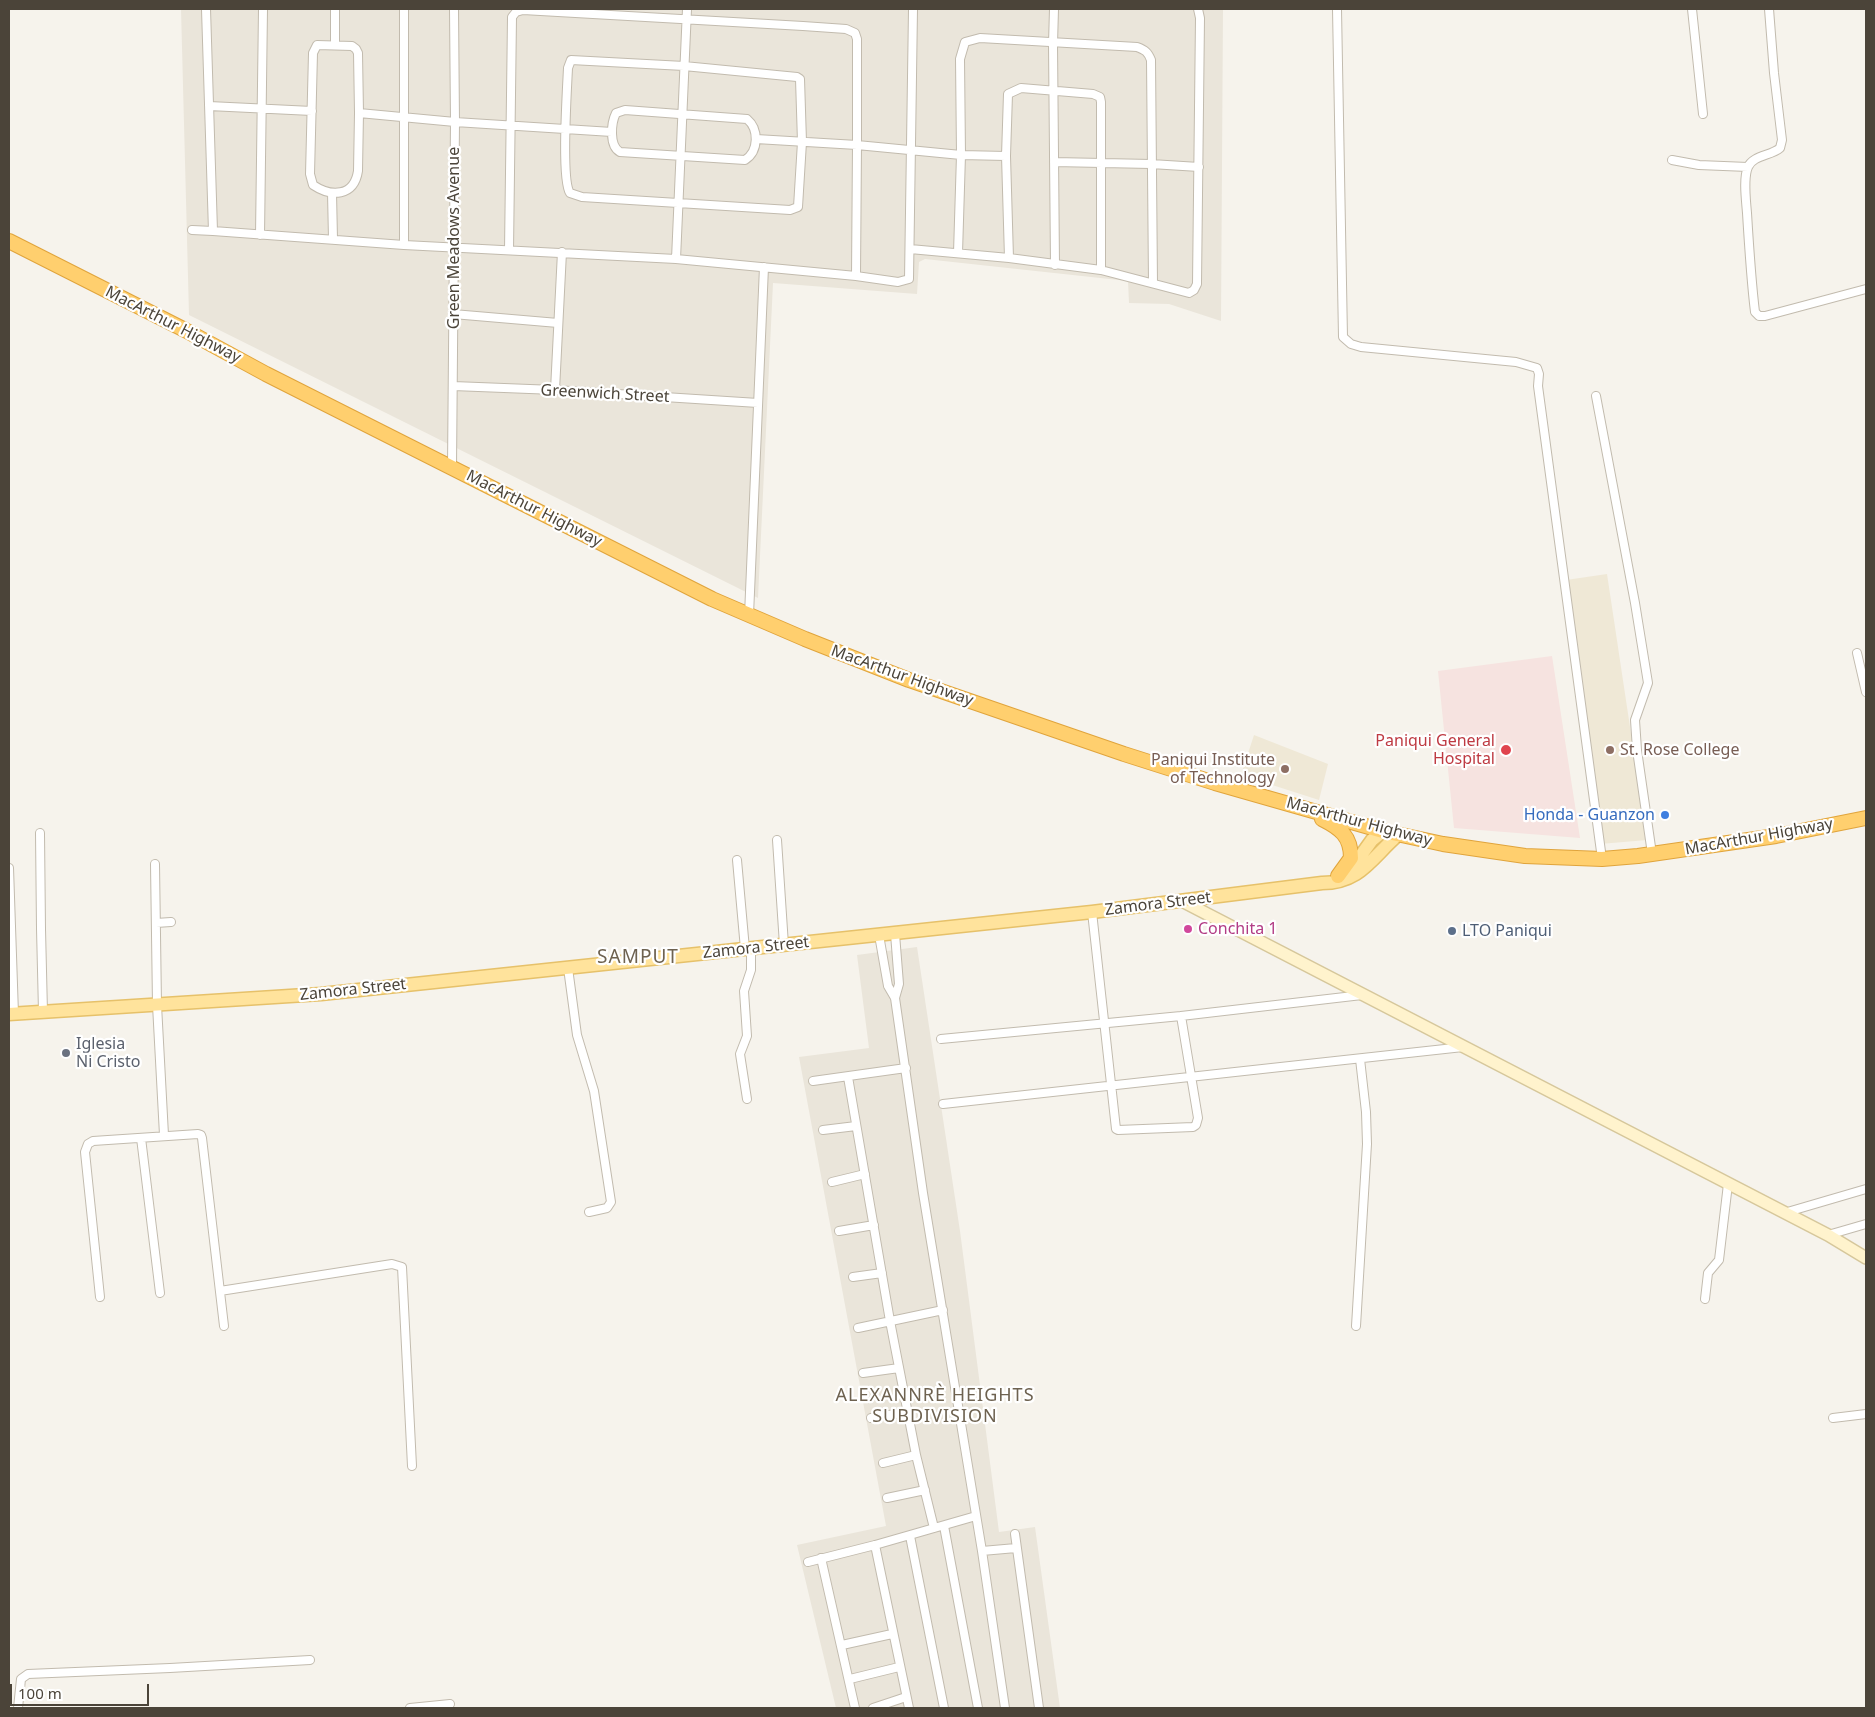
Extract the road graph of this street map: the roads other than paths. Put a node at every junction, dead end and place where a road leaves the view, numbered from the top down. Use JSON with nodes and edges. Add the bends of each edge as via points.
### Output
{"nodes":[{"id":1,"x":206,"y":9,"type":"edge"},
{"id":2,"x":262,"y":9,"type":"edge"},
{"id":3,"x":335,"y":9,"type":"edge"},
{"id":4,"x":404,"y":9,"type":"edge"},
{"id":5,"x":454,"y":9,"type":"edge"},
{"id":6,"x":687,"y":9,"type":"edge"},
{"id":7,"x":913,"y":9,"type":"edge"},
{"id":8,"x":1054,"y":9,"type":"edge"},
{"id":9,"x":1198,"y":9,"type":"edge"},
{"id":10,"x":1337,"y":9,"type":"edge"},
{"id":11,"x":1692,"y":9,"type":"edge"},
{"id":12,"x":1769,"y":9,"type":"edge"},
{"id":13,"x":686,"y":20,"type":"junction"},
{"id":14,"x":1053,"y":44,"type":"junction"},
{"id":15,"x":335,"y":45,"type":"junction"},
{"id":16,"x":684,"y":66,"type":"junction"},
{"id":17,"x":1054,"y":91,"type":"junction"},
{"id":18,"x":209,"y":106,"type":"junction"},
{"id":19,"x":262,"y":109,"type":"junction"},
{"id":20,"x":312,"y":111,"type":"junction"},
{"id":21,"x":359,"y":113,"type":"junction"},
{"id":22,"x":681,"y":114,"type":"junction"},
{"id":23,"x":1703,"y":114,"type":"dead end"},
{"id":24,"x":405,"y":117,"type":"junction"},
{"id":25,"x":455,"y":122,"type":"junction"},
{"id":26,"x":510,"y":126,"type":"junction"},
{"id":27,"x":566,"y":129,"type":"junction"},
{"id":28,"x":612,"y":132,"type":"junction"},
{"id":29,"x":756,"y":139,"type":"junction"},
{"id":30,"x":802,"y":142,"type":"junction"},
{"id":31,"x":856,"y":145,"type":"junction"},
{"id":32,"x":911,"y":151,"type":"junction"},
{"id":33,"x":961,"y":155,"type":"junction"},
{"id":34,"x":1006,"y":156,"type":"junction"},
{"id":35,"x":679,"y":157,"type":"junction"},
{"id":36,"x":1672,"y":160,"type":"dead end"},
{"id":37,"x":1054,"y":162,"type":"junction"},
{"id":38,"x":1102,"y":162,"type":"junction"},
{"id":39,"x":1151,"y":164,"type":"junction"},
{"id":40,"x":1199,"y":167,"type":"junction"},
{"id":41,"x":1748,"y":167,"type":"junction"},
{"id":42,"x":332,"y":193,"type":"junction"},
{"id":43,"x":677,"y":204,"type":"junction"},
{"id":44,"x":192,"y":230,"type":"dead end"},
{"id":45,"x":213,"y":231,"type":"junction"},
{"id":46,"x":260,"y":235,"type":"junction"},
{"id":47,"x":334,"y":239,"type":"junction"},
{"id":48,"x":9,"y":241,"type":"edge"},
{"id":49,"x":404,"y":244,"type":"junction"},
{"id":50,"x":453,"y":247,"type":"junction"},
{"id":51,"x":910,"y":249,"type":"junction"},
{"id":52,"x":509,"y":250,"type":"junction"},
{"id":53,"x":562,"y":252,"type":"junction"},
{"id":54,"x":958,"y":253,"type":"junction"},
{"id":55,"x":1009,"y":258,"type":"junction"},
{"id":56,"x":676,"y":259,"type":"junction"},
{"id":57,"x":1054,"y":265,"type":"junction"},
{"id":58,"x":764,"y":267,"type":"junction"},
{"id":59,"x":1101,"y":270,"type":"junction"},
{"id":60,"x":856,"y":276,"type":"junction"},
{"id":61,"x":1153,"y":283,"type":"junction"},
{"id":62,"x":1866,"y":288,"type":"edge"},
{"id":63,"x":453,"y":314,"type":"junction"},
{"id":64,"x":558,"y":323,"type":"junction"},
{"id":65,"x":453,"y":386,"type":"junction"},
{"id":66,"x":554,"y":390,"type":"junction"},
{"id":67,"x":1596,"y":396,"type":"dead end"},
{"id":68,"x":758,"y":404,"type":"junction"},
{"id":69,"x":452,"y":467,"type":"junction"},
{"id":70,"x":750,"y":615,"type":"junction"},
{"id":71,"x":1857,"y":654,"type":"dead end"},
{"id":72,"x":1866,"y":692,"type":"edge"},
{"id":73,"x":1299,"y":806,"type":"junction"},
{"id":74,"x":1866,"y":818,"type":"edge"},
{"id":75,"x":1383,"y":831,"type":"junction"},
{"id":76,"x":40,"y":833,"type":"dead end"},
{"id":77,"x":1399,"y":834,"type":"junction"},
{"id":78,"x":777,"y":840,"type":"dead end"},
{"id":79,"x":1652,"y":854,"type":"junction"},
{"id":80,"x":1602,"y":859,"type":"junction"},
{"id":81,"x":737,"y":860,"type":"dead end"},
{"id":82,"x":155,"y":864,"type":"dead end"},
{"id":83,"x":9,"y":868,"type":"edge"},
{"id":84,"x":1340,"y":878,"type":"junction"},
{"id":85,"x":1182,"y":901,"type":"junction"},
{"id":86,"x":1092,"y":912,"type":"junction"},
{"id":87,"x":171,"y":922,"type":"dead end"},
{"id":88,"x":156,"y":923,"type":"junction"},
{"id":89,"x":896,"y":934,"type":"junction"},
{"id":90,"x":880,"y":935,"type":"junction"},
{"id":91,"x":784,"y":945,"type":"junction"},
{"id":92,"x":748,"y":949,"type":"junction"},
{"id":93,"x":897,"y":952,"type":"junction"},
{"id":94,"x":882,"y":954,"type":"junction"},
{"id":95,"x":568,"y":968,"type":"junction"},
{"id":96,"x":1362,"y":995,"type":"junction"},
{"id":97,"x":895,"y":998,"type":"junction"},
{"id":98,"x":157,"y":1005,"type":"junction"},
{"id":99,"x":43,"y":1012,"type":"junction"},
{"id":100,"x":11,"y":1014,"type":"edge"},
{"id":101,"x":1181,"y":1016,"type":"junction"},
{"id":102,"x":1104,"y":1023,"type":"junction"},
{"id":103,"x":941,"y":1039,"type":"dead end"},
{"id":104,"x":1463,"y":1047,"type":"junction"},
{"id":105,"x":1360,"y":1059,"type":"junction"},
{"id":106,"x":906,"y":1068,"type":"junction"},
{"id":107,"x":848,"y":1077,"type":"junction"},
{"id":108,"x":1192,"y":1077,"type":"junction"},
{"id":109,"x":813,"y":1082,"type":"dead end"},
{"id":110,"x":1112,"y":1086,"type":"junction"},
{"id":111,"x":746,"y":1098,"type":"dead end"},
{"id":112,"x":943,"y":1104,"type":"dead end"},
{"id":113,"x":856,"y":1126,"type":"junction"},
{"id":114,"x":823,"y":1130,"type":"dead end"},
{"id":115,"x":164,"y":1135,"type":"junction"},
{"id":116,"x":141,"y":1138,"type":"junction"},
{"id":117,"x":864,"y":1174,"type":"junction"},
{"id":118,"x":832,"y":1182,"type":"dead end"},
{"id":119,"x":1728,"y":1184,"type":"junction"},
{"id":120,"x":1866,"y":1189,"type":"edge"},
{"id":121,"x":589,"y":1212,"type":"dead end"},
{"id":122,"x":1784,"y":1213,"type":"junction"},
{"id":123,"x":874,"y":1224,"type":"junction"},
{"id":124,"x":1866,"y":1224,"type":"edge"},
{"id":125,"x":839,"y":1231,"type":"dead end"},
{"id":126,"x":1828,"y":1235,"type":"junction"},
{"id":127,"x":1866,"y":1258,"type":"edge"},
{"id":128,"x":882,"y":1273,"type":"junction"},
{"id":129,"x":853,"y":1277,"type":"dead end"},
{"id":130,"x":220,"y":1291,"type":"junction"},
{"id":131,"x":160,"y":1293,"type":"dead end"},
{"id":132,"x":100,"y":1297,"type":"dead end"},
{"id":133,"x":1705,"y":1299,"type":"dead end"},
{"id":134,"x":943,"y":1310,"type":"junction"},
{"id":135,"x":890,"y":1321,"type":"junction"},
{"id":136,"x":224,"y":1326,"type":"dead end"},
{"id":137,"x":1356,"y":1326,"type":"dead end"},
{"id":138,"x":858,"y":1328,"type":"dead end"},
{"id":139,"x":899,"y":1368,"type":"junction"},
{"id":140,"x":864,"y":1373,"type":"dead end"},
{"id":141,"x":907,"y":1412,"type":"junction"},
{"id":142,"x":1866,"y":1414,"type":"edge"},
{"id":143,"x":871,"y":1418,"type":"dead end"},
{"id":144,"x":1833,"y":1418,"type":"dead end"},
{"id":145,"x":916,"y":1455,"type":"junction"},
{"id":146,"x":883,"y":1463,"type":"dead end"},
{"id":147,"x":412,"y":1466,"type":"dead end"},
{"id":148,"x":924,"y":1490,"type":"junction"},
{"id":149,"x":887,"y":1498,"type":"dead end"},
{"id":150,"x":976,"y":1516,"type":"junction"},
{"id":151,"x":944,"y":1526,"type":"junction"},
{"id":152,"x":934,"y":1528,"type":"junction"},
{"id":153,"x":1015,"y":1534,"type":"dead end"},
{"id":154,"x":910,"y":1536,"type":"junction"},
{"id":155,"x":875,"y":1545,"type":"junction"},
{"id":156,"x":1016,"y":1548,"type":"junction"},
{"id":157,"x":982,"y":1551,"type":"junction"},
{"id":158,"x":822,"y":1558,"type":"junction"},
{"id":159,"x":808,"y":1562,"type":"dead end"},
{"id":160,"x":892,"y":1634,"type":"junction"},
{"id":161,"x":842,"y":1645,"type":"junction"},
{"id":162,"x":310,"y":1660,"type":"dead end"},
{"id":163,"x":900,"y":1667,"type":"junction"},
{"id":164,"x":850,"y":1679,"type":"junction"},
{"id":165,"x":906,"y":1697,"type":"junction"},
{"id":166,"x":450,"y":1704,"type":"dead end"},
{"id":167,"x":18,"y":1708,"type":"edge"},
{"id":168,"x":410,"y":1708,"type":"edge"},
{"id":169,"x":855,"y":1708,"type":"edge"},
{"id":170,"x":873,"y":1708,"type":"edge"},
{"id":171,"x":909,"y":1708,"type":"edge"},
{"id":172,"x":944,"y":1708,"type":"edge"},
{"id":173,"x":978,"y":1708,"type":"edge"},
{"id":174,"x":1005,"y":1708,"type":"edge"},
{"id":175,"x":1039,"y":1708,"type":"edge"}],
"edges":[{"from":1,"to":18,"type":"street"},
{"from":2,"to":19,"type":"street"},
{"from":3,"to":15,"type":"street"},
{"from":4,"to":24,"type":"street"},
{"from":5,"to":25,"type":"street","name":"Green Meadows Avenue"},
{"from":6,"to":13,"type":"street"},
{"from":7,"to":32,"type":"street"},
{"from":8,"to":14,"type":"street"},
{"from":9,"to":40,"type":"street"},
{"from":10,"to":80,"type":"street","via":[[1343,337],[1361,347],[1516,362],[1537,368]]},
{"from":11,"to":23,"type":"street"},
{"from":12,"to":41,"type":"street","via":[[1782,140],[1776,152],[1755,159]]},
{"from":13,"to":16,"type":"street"},
{"from":13,"to":26,"type":"street","via":[[516,12],[512,16]]},
{"from":13,"to":31,"type":"street","via":[[838,28],[855,34]]},
{"from":14,"to":17,"type":"street"},
{"from":14,"to":33,"type":"street","via":[[980,38],[965,42],[960,59]]},
{"from":14,"to":39,"type":"street","via":[[1137,47],[1149,53]]},
{"from":15,"to":20,"type":"street","via":[[314,48]]},
{"from":15,"to":21,"type":"street","via":[[356,49]]},
{"from":16,"to":22,"type":"street"},
{"from":16,"to":27,"type":"street","via":[[571,60]]},
{"from":16,"to":30,"type":"street","via":[[797,76],[800,79]]},
{"from":17,"to":34,"type":"street","via":[[1021,88],[1008,94]]},
{"from":17,"to":37,"type":"street"},
{"from":17,"to":38,"type":"street","via":[[1100,96]]},
{"from":18,"to":19,"type":"street"},
{"from":18,"to":45,"type":"street"},
{"from":19,"to":20,"type":"street"},
{"from":19,"to":46,"type":"street"},
{"from":20,"to":42,"type":"street","via":[[310,174],[313,185]]},
{"from":21,"to":24,"type":"street"},
{"from":21,"to":42,"type":"street","via":[[357,179],[352,187]]},
{"from":22,"to":28,"type":"street","via":[[620,111],[614,117]]},
{"from":22,"to":29,"type":"street","via":[[747,118],[754,127]]},
{"from":22,"to":35,"type":"street"},
{"from":24,"to":25,"type":"street"},
{"from":24,"to":49,"type":"street"},
{"from":25,"to":26,"type":"street"},
{"from":25,"to":50,"type":"street","name":"Green Meadows Avenue"},
{"from":26,"to":27,"type":"street"},
{"from":26,"to":52,"type":"street"},
{"from":27,"to":28,"type":"street"},
{"from":27,"to":43,"type":"street","via":[[566,188],[570,193],[582,197]]},
{"from":28,"to":35,"type":"street","via":[[614,146],[620,152]]},
{"from":29,"to":30,"type":"street"},
{"from":29,"to":35,"type":"street","via":[[753,152],[745,160]]},
{"from":30,"to":31,"type":"street"},
{"from":30,"to":43,"type":"street","via":[[799,201],[794,209]]},
{"from":31,"to":32,"type":"street"},
{"from":31,"to":60,"type":"street"},
{"from":32,"to":33,"type":"street"},
{"from":32,"to":51,"type":"street"},
{"from":33,"to":34,"type":"street"},
{"from":33,"to":54,"type":"street"},
{"from":34,"to":55,"type":"street"},
{"from":35,"to":43,"type":"street"},
{"from":36,"to":41,"type":"street"},
{"from":37,"to":38,"type":"street"},
{"from":37,"to":57,"type":"street"},
{"from":38,"to":39,"type":"street"},
{"from":38,"to":59,"type":"street"},
{"from":39,"to":40,"type":"street"},
{"from":39,"to":61,"type":"street"},
{"from":40,"to":61,"type":"street","via":[[1197,284],[1189,293]]},
{"from":41,"to":62,"type":"street","via":[[1745,186],[1755,312],[1764,316]]},
{"from":42,"to":47,"type":"street"},
{"from":43,"to":56,"type":"street"},
{"from":44,"to":45,"type":"street"},
{"from":45,"to":46,"type":"street"},
{"from":46,"to":47,"type":"street"},
{"from":47,"to":49,"type":"street"},
{"from":48,"to":69,"type":"highway","name":"MacArthur Highway"},
{"from":49,"to":50,"type":"street"},
{"from":50,"to":52,"type":"street"},
{"from":50,"to":63,"type":"street","name":"Green Meadows Avenue"},
{"from":51,"to":54,"type":"street"},
{"from":51,"to":60,"type":"street","via":[[909,280],[898,282]]},
{"from":52,"to":53,"type":"street"},
{"from":53,"to":56,"type":"street"},
{"from":53,"to":64,"type":"street"},
{"from":54,"to":55,"type":"street"},
{"from":55,"to":57,"type":"street"},
{"from":56,"to":58,"type":"street"},
{"from":57,"to":59,"type":"street"},
{"from":58,"to":60,"type":"street"},
{"from":58,"to":68,"type":"street"},
{"from":59,"to":61,"type":"street"},
{"from":63,"to":64,"type":"street"},
{"from":63,"to":65,"type":"street","name":"Green Meadows Avenue"},
{"from":64,"to":66,"type":"street"},
{"from":65,"to":66,"type":"street","name":"Greenwich Street"},
{"from":65,"to":69,"type":"street","name":"Green Meadows Avenue"},
{"from":66,"to":68,"type":"street","name":"Greenwich Street"},
{"from":67,"to":79,"type":"street","via":[[1648,683],[1635,720]]},
{"from":68,"to":70,"type":"street"},
{"from":69,"to":70,"type":"highway","name":"MacArthur Highway","via":[[659,573]]},
{"from":70,"to":73,"type":"highway","name":"MacArthur Highway","via":[[908,680],[1124,754]]},
{"from":71,"to":72,"type":"street"},
{"from":73,"to":75,"type":"highway","name":"MacArthur Highway"},
{"from":73,"to":84,"type":"highway","via":[[1337,826],[1347,838],[1351,858]]},
{"from":74,"to":79,"type":"highway","name":"MacArthur Highway","via":[[1776,836]]},
{"from":75,"to":77,"type":"highway","name":"MacArthur Highway"},
{"from":75,"to":84,"type":"main road","name":"Zamora Street"},
{"from":76,"to":99,"type":"street"},
{"from":77,"to":80,"type":"highway","name":"MacArthur Highway","via":[[1525,856]]},
{"from":77,"to":84,"type":"main road","name":"Zamora Street","via":[[1368,865],[1353,876]]},
{"from":78,"to":91,"type":"street"},
{"from":79,"to":80,"type":"highway","name":"MacArthur Highway"},
{"from":81,"to":92,"type":"street"},
{"from":82,"to":88,"type":"street"},
{"from":83,"to":100,"type":"street"},
{"from":84,"to":85,"type":"main road","name":"Zamora Street"},
{"from":85,"to":86,"type":"main road","name":"Zamora Street"},
{"from":85,"to":96,"type":"street"},
{"from":86,"to":89,"type":"main road","name":"Zamora Street"},
{"from":86,"to":102,"type":"street"},
{"from":87,"to":88,"type":"street"},
{"from":88,"to":98,"type":"street"},
{"from":89,"to":90,"type":"main road","name":"Zamora Street"},
{"from":89,"to":93,"type":"street"},
{"from":90,"to":91,"type":"main road","name":"Zamora Street"},
{"from":90,"to":94,"type":"street"},
{"from":91,"to":92,"type":"main road","name":"Zamora Street"},
{"from":92,"to":95,"type":"main road","name":"Zamora Street"},
{"from":92,"to":111,"type":"street","via":[[751,970],[744,991],[747,1036],[740,1054]]},
{"from":93,"to":94,"type":"street"},
{"from":93,"to":97,"type":"street","via":[[899,984]]},
{"from":94,"to":97,"type":"street","via":[[888,986]]},
{"from":95,"to":98,"type":"main road","name":"Zamora Street","via":[[321,994]]},
{"from":95,"to":121,"type":"street","via":[[577,1035],[594,1091],[610,1202],[607,1208]]},
{"from":96,"to":101,"type":"street"},
{"from":96,"to":104,"type":"street"},
{"from":97,"to":106,"type":"street"},
{"from":98,"to":99,"type":"main road","name":"Zamora Street"},
{"from":98,"to":115,"type":"street"},
{"from":99,"to":100,"type":"main road","name":"Zamora Street"},
{"from":101,"to":102,"type":"street"},
{"from":101,"to":108,"type":"street"},
{"from":102,"to":103,"type":"street"},
{"from":102,"to":110,"type":"street"},
{"from":104,"to":105,"type":"street"},
{"from":104,"to":119,"type":"street"},
{"from":105,"to":108,"type":"street"},
{"from":105,"to":137,"type":"street","via":[[1367,1144]]},
{"from":106,"to":107,"type":"street"},
{"from":106,"to":134,"type":"street"},
{"from":107,"to":109,"type":"street"},
{"from":107,"to":113,"type":"street"},
{"from":108,"to":110,"type":"street"},
{"from":108,"to":110,"type":"street","via":[[1198,1118],[1193,1127],[1116,1129]]},
{"from":110,"to":112,"type":"street"},
{"from":113,"to":114,"type":"street"},
{"from":113,"to":117,"type":"street"},
{"from":115,"to":116,"type":"street"},
{"from":115,"to":130,"type":"street","via":[[198,1134],[202,1138]]},
{"from":116,"to":131,"type":"street"},
{"from":116,"to":132,"type":"street","via":[[93,1141],[86,1148]]},
{"from":117,"to":118,"type":"street"},
{"from":117,"to":123,"type":"street"},
{"from":119,"to":122,"type":"street"},
{"from":119,"to":133,"type":"street","via":[[1719,1260],[1708,1273]]},
{"from":120,"to":122,"type":"street"},
{"from":122,"to":126,"type":"street"},
{"from":123,"to":125,"type":"street"},
{"from":123,"to":128,"type":"street"},
{"from":124,"to":126,"type":"street"},
{"from":126,"to":127,"type":"street"},
{"from":128,"to":129,"type":"street"},
{"from":128,"to":135,"type":"street"},
{"from":130,"to":136,"type":"street"},
{"from":130,"to":147,"type":"street","via":[[392,1264],[402,1267]]},
{"from":134,"to":135,"type":"street"},
{"from":134,"to":150,"type":"street"},
{"from":135,"to":138,"type":"street"},
{"from":135,"to":139,"type":"street"},
{"from":139,"to":140,"type":"street"},
{"from":139,"to":141,"type":"street"},
{"from":141,"to":143,"type":"street"},
{"from":141,"to":145,"type":"street"},
{"from":142,"to":144,"type":"street"},
{"from":145,"to":146,"type":"street"},
{"from":145,"to":148,"type":"street"},
{"from":148,"to":149,"type":"street"},
{"from":148,"to":152,"type":"street"},
{"from":150,"to":151,"type":"street"},
{"from":150,"to":157,"type":"street"},
{"from":151,"to":152,"type":"street"},
{"from":151,"to":173,"type":"street"},
{"from":152,"to":154,"type":"street"},
{"from":153,"to":156,"type":"street"},
{"from":154,"to":155,"type":"street"},
{"from":154,"to":172,"type":"street"},
{"from":155,"to":158,"type":"street"},
{"from":155,"to":160,"type":"street"},
{"from":156,"to":157,"type":"street"},
{"from":156,"to":175,"type":"street"},
{"from":157,"to":174,"type":"street"},
{"from":158,"to":159,"type":"street"},
{"from":158,"to":161,"type":"street"},
{"from":160,"to":161,"type":"street"},
{"from":160,"to":163,"type":"street"},
{"from":161,"to":164,"type":"street"},
{"from":162,"to":167,"type":"street","via":[[28,1674],[21,1680]]},
{"from":163,"to":164,"type":"street"},
{"from":163,"to":165,"type":"street"},
{"from":164,"to":169,"type":"street"},
{"from":165,"to":170,"type":"street"},
{"from":165,"to":171,"type":"street"},
{"from":166,"to":168,"type":"street"}]}
